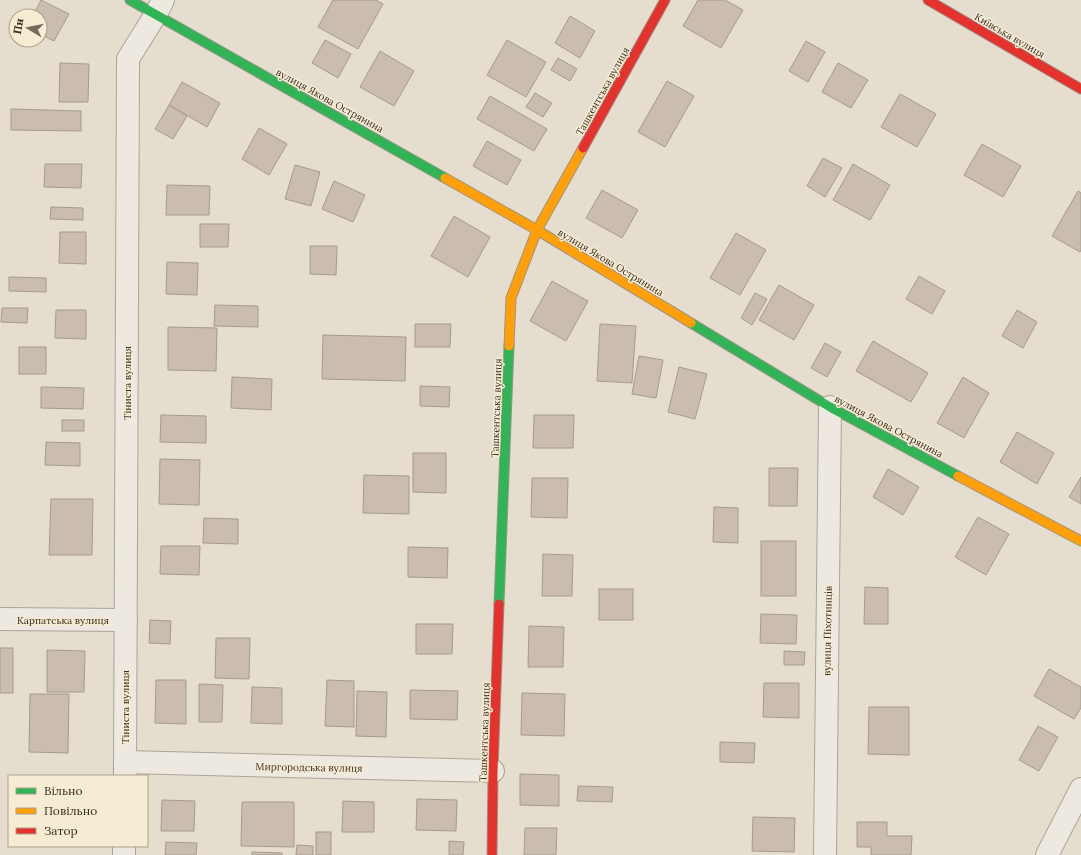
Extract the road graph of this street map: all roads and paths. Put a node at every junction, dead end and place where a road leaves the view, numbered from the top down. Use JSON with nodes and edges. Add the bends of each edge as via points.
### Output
{"nodes":[{"id":1,"x":130,"y":0,"type":"edge"},
{"id":2,"x":665,"y":0,"type":"edge"},
{"id":3,"x":928,"y":0,"type":"edge"},
{"id":4,"x":160,"y":7,"type":"edge"},
{"id":5,"x":1081,"y":88,"type":"edge"},
{"id":6,"x":537,"y":230,"type":"junction"},
{"id":7,"x":830,"y":407,"type":"junction"},
{"id":8,"x":1081,"y":541,"type":"edge"},
{"id":9,"x":0,"y":619,"type":"edge"},
{"id":10,"x":126,"y":620,"type":"junction"},
{"id":11,"x":125,"y":769,"type":"edge"},
{"id":12,"x":493,"y":771,"type":"junction"},
{"id":13,"x":1081,"y":788,"type":"edge"},
{"id":14,"x":492,"y":855,"type":"edge"},
{"id":15,"x":825,"y":855,"type":"edge"},
{"id":16,"x":1047,"y":855,"type":"edge"}],
"edges":[{"from":1,"to":4,"type":"main road","name":"вулиця Якова Острянина"},
{"from":2,"to":6,"type":"main road","name":"Ташкентська вулиця"},
{"from":3,"to":5,"type":"main road","name":"Київська вулиця"},
{"from":4,"to":6,"type":"main road","name":"вулиця Якова Острянина"},
{"from":4,"to":10,"type":"street","name":"Тіниста вулиця","via":[[128,59]]},
{"from":6,"to":7,"type":"main road","name":"вулиця Якова Острянина"},
{"from":6,"to":12,"type":"main road","name":"Ташкентська вулиця","via":[[511,298]]},
{"from":7,"to":8,"type":"main road","name":"вулиця Якова Острянина"},
{"from":7,"to":15,"type":"street","name":"вулиця Піхотинців"},
{"from":9,"to":10,"type":"street","name":"Карпатська вулиця"},
{"from":10,"to":11,"type":"street","name":"Тіниста вулиця"},
{"from":11,"to":12,"type":"street","name":"Миргородська вулиця"},
{"from":12,"to":14,"type":"main road","name":"Ташкентська вулиця"},
{"from":13,"to":16,"type":"street"}]}
